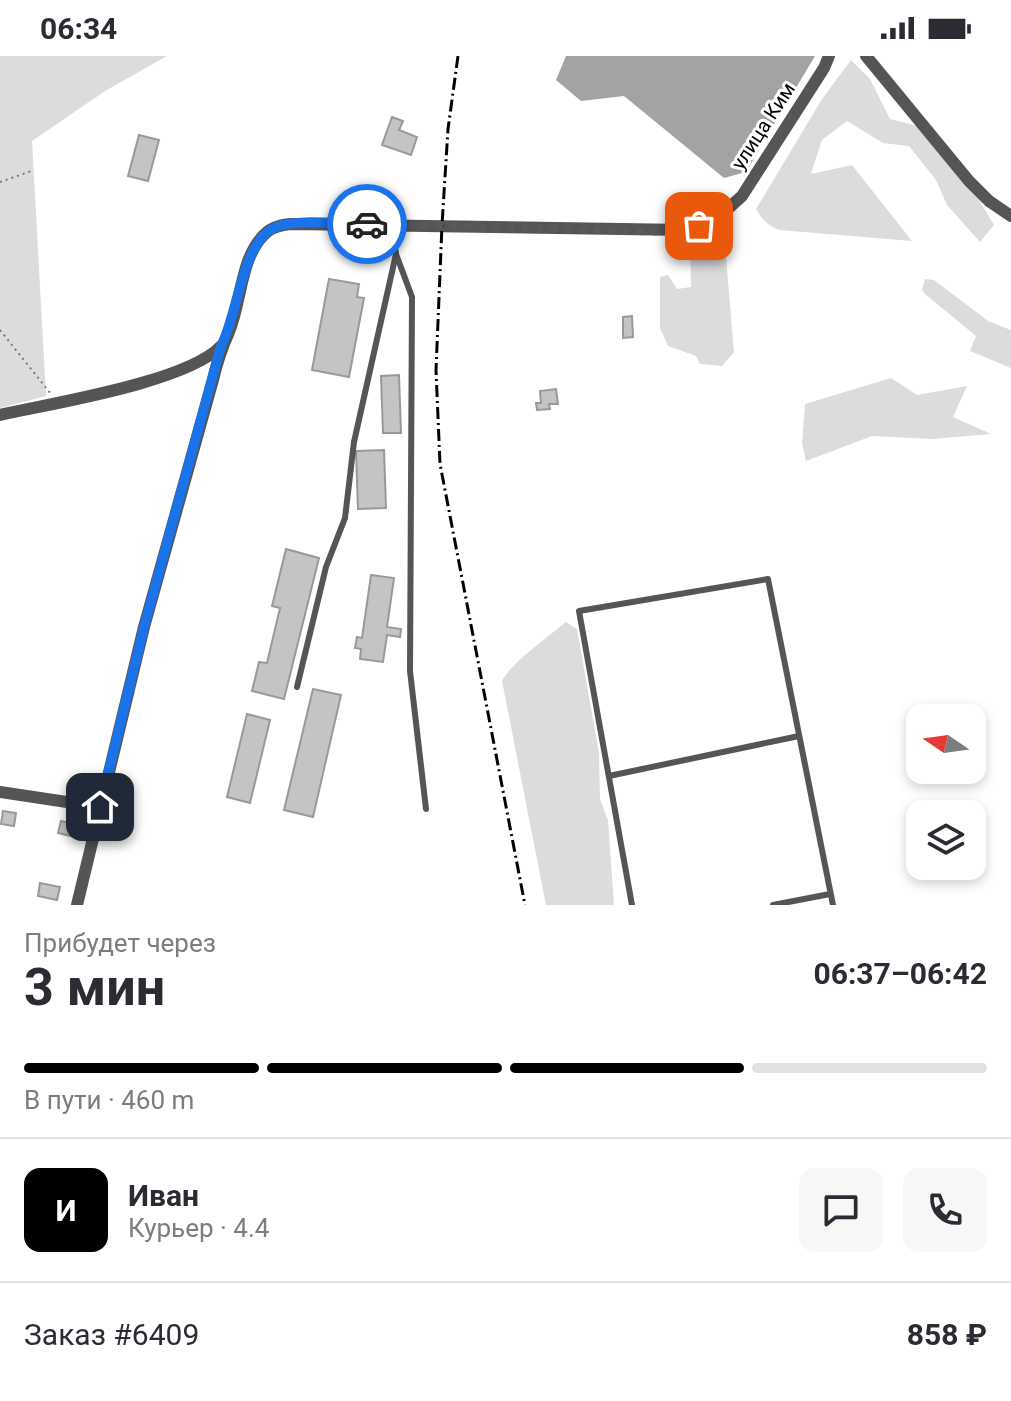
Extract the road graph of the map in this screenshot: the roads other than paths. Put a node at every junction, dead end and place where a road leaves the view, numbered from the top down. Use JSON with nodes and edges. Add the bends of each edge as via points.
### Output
{"nodes":[{"id":1,"x":829,"y":56,"type":"edge"},
{"id":2,"x":866,"y":56,"type":"edge"},
{"id":3,"x":1011,"y":216,"type":"edge"},
{"id":4,"x":392,"y":224,"type":"junction"},
{"id":5,"x":396,"y":254,"type":"junction"},
{"id":6,"x":221,"y":346,"type":"junction"},
{"id":7,"x":0,"y":415,"type":"edge"},
{"id":8,"x":297,"y":687,"type":"dead end"},
{"id":9,"x":799,"y":736,"type":"junction"},
{"id":10,"x":609,"y":776,"type":"junction"},
{"id":11,"x":0,"y":792,"type":"edge"},
{"id":12,"x":100,"y":807,"type":"junction"},
{"id":13,"x":426,"y":809,"type":"dead end"},
{"id":14,"x":830,"y":894,"type":"junction"},
{"id":15,"x":77,"y":905,"type":"edge"},
{"id":16,"x":632,"y":905,"type":"edge"},
{"id":17,"x":773,"y":905,"type":"edge"},
{"id":18,"x":833,"y":905,"type":"edge"}],
"edges":[{"from":1,"to":4,"type":"street","name":"улица Ким","via":[[742,196],[709,223],[672,232]]},
{"from":2,"to":3,"type":"street","via":[[969,181]]},
{"from":4,"to":5,"type":"lane"},
{"from":4,"to":6,"type":"street","name":"улица Ким","via":[[291,224],[267,232],[252,253]]},
{"from":5,"to":8,"type":"lane","via":[[354,442],[345,518],[326,567]]},
{"from":5,"to":13,"type":"lane","via":[[412,297],[410,671]]},
{"from":6,"to":7,"type":"street","via":[[209,358],[167,376]]},
{"from":6,"to":12,"type":"street","name":"улица Ким"},
{"from":9,"to":10,"type":"lane"},
{"from":9,"to":10,"type":"lane","via":[[768,579],[579,611]]},
{"from":9,"to":14,"type":"lane"},
{"from":10,"to":16,"type":"lane"},
{"from":11,"to":12,"type":"street"},
{"from":12,"to":15,"type":"street","name":"улица Ким"},
{"from":14,"to":17,"type":"lane"},
{"from":14,"to":18,"type":"lane"}]}
